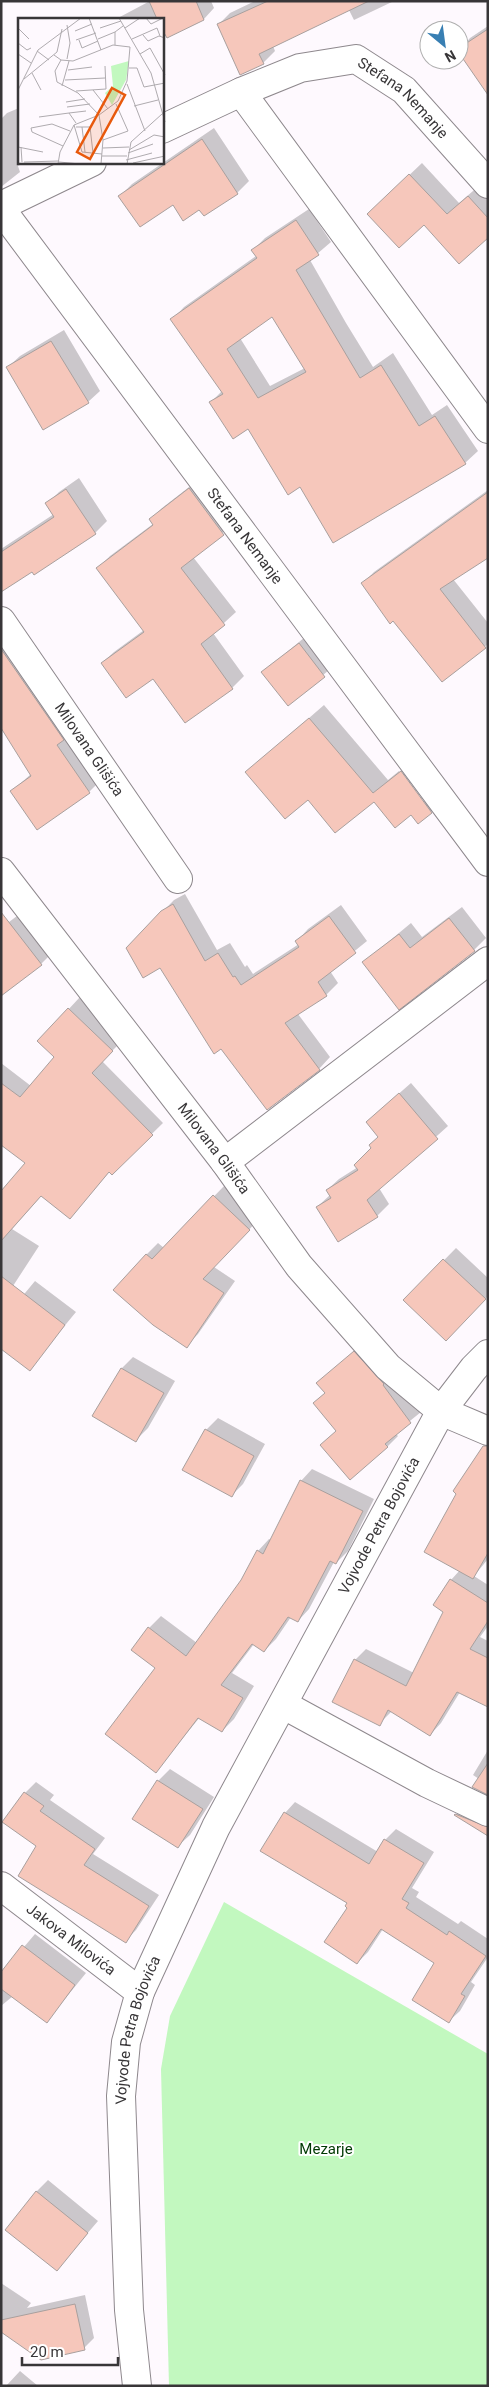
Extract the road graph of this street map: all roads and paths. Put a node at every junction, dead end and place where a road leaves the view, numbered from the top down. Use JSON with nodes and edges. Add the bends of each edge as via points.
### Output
{"nodes":[{"id":1,"x":241,"y":92,"type":"junction"},
{"id":2,"x":164,"y":128,"type":"edge"},
{"id":3,"x":88,"y":164,"type":"edge"},
{"id":4,"x":488,"y":184,"type":"edge"},
{"id":5,"x":1,"y":207,"type":"edge"},
{"id":6,"x":488,"y":429,"type":"edge"},
{"id":7,"x":1,"y":621,"type":"edge"},
{"id":8,"x":488,"y":862,"type":"edge"},
{"id":9,"x":1,"y":872,"type":"edge"},
{"id":10,"x":178,"y":879,"type":"dead end"},
{"id":11,"x":488,"y":961,"type":"edge"},
{"id":12,"x":225,"y":1162,"type":"junction"},
{"id":13,"x":488,"y":1354,"type":"edge"},
{"id":14,"x":441,"y":1412,"type":"junction"},
{"id":15,"x":488,"y":1431,"type":"edge"},
{"id":16,"x":284,"y":1705,"type":"junction"},
{"id":17,"x":488,"y":1812,"type":"edge"},
{"id":18,"x":1,"y":1886,"type":"edge"},
{"id":19,"x":140,"y":1992,"type":"junction"},
{"id":20,"x":137,"y":2386,"type":"edge"}],
"edges":[{"from":1,"to":2,"type":"street","name":"Stefana Nemanje"},
{"from":1,"to":4,"type":"street","name":"Stefana Nemanje","via":[[300,68],[356,59],[404,90]]},
{"from":1,"to":6,"type":"street"},
{"from":3,"to":5,"type":"street","name":"Stefana Nemanje"},
{"from":5,"to":8,"type":"street","name":"Stefana Nemanje"},
{"from":7,"to":10,"type":"street","name":"Milovana Glišića"},
{"from":9,"to":12,"type":"street","name":"Milovana Glišića"},
{"from":11,"to":12,"type":"street"},
{"from":12,"to":14,"type":"street","name":"Milovana Glišića","via":[[298,1266],[388,1367]]},
{"from":13,"to":14,"type":"street","name":"Vojvode Petra Bojovića"},
{"from":14,"to":15,"type":"street","name":"Milovana Glišića"},
{"from":14,"to":16,"type":"street","name":"Vojvode Petra Bojovića"},
{"from":16,"to":17,"type":"street","via":[[427,1783]]},
{"from":16,"to":19,"type":"street","name":"Vojvode Petra Bojovića","via":[[216,1827]]},
{"from":18,"to":19,"type":"street","name":"Jakova Milovića"},
{"from":19,"to":20,"type":"street","name":"Vojvode Petra Bojovića","via":[[126,2042],[121,2096],[130,2310]]}]}
